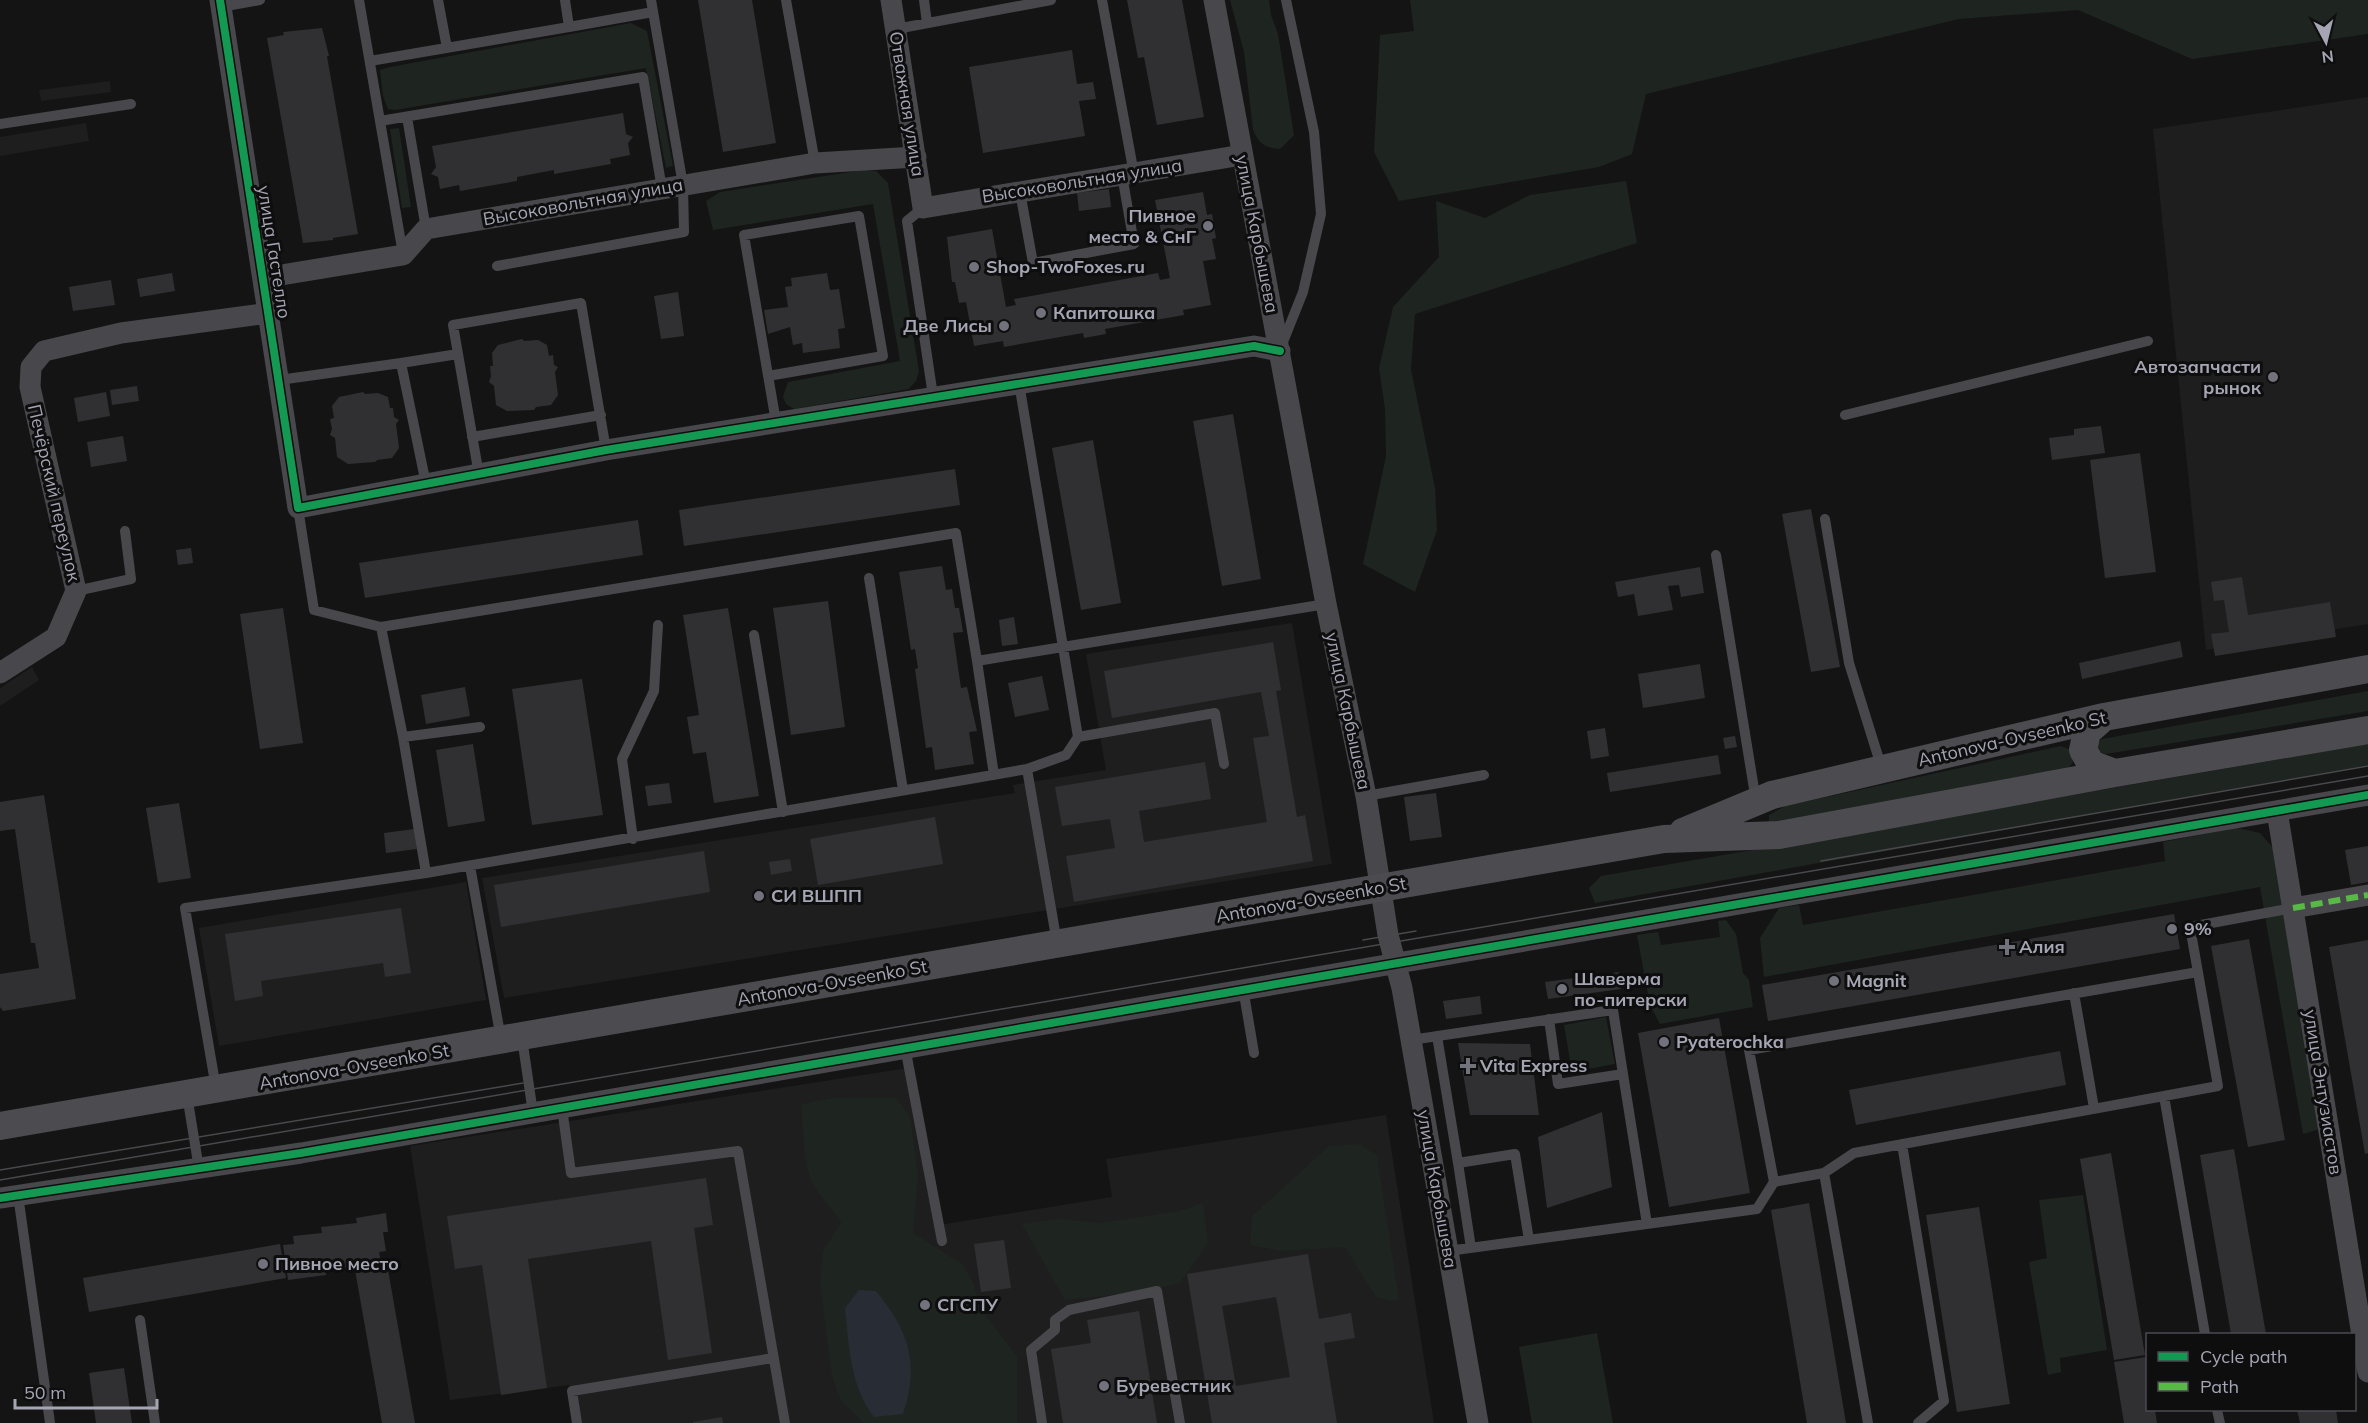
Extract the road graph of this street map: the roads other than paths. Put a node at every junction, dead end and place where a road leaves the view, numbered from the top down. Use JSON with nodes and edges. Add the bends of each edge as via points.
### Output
{"nodes":[{"id":1,"x":260,"y":0,"type":"edge"},
{"id":2,"x":359,"y":0,"type":"edge"},
{"id":3,"x":438,"y":0,"type":"edge"},
{"id":4,"x":564,"y":0,"type":"edge"},
{"id":5,"x":651,"y":0,"type":"edge"},
{"id":6,"x":786,"y":0,"type":"edge"},
{"id":7,"x":891,"y":0,"type":"edge"},
{"id":8,"x":924,"y":0,"type":"edge"},
{"id":9,"x":1051,"y":0,"type":"edge"},
{"id":10,"x":1102,"y":0,"type":"edge"},
{"id":11,"x":1214,"y":0,"type":"edge"},
{"id":12,"x":1286,"y":0,"type":"edge"},
{"id":13,"x":220,"y":3,"type":"edge"},
{"id":14,"x":653,"y":12,"type":"junction"},
{"id":15,"x":927,"y":23,"type":"junction"},
{"id":16,"x":569,"y":27,"type":"junction"},
{"id":17,"x":896,"y":29,"type":"junction"},
{"id":18,"x":447,"y":48,"type":"junction"},
{"id":19,"x":370,"y":61,"type":"junction"},
{"id":20,"x":131,"y":104,"type":"dead end"},
{"id":21,"x":407,"y":117,"type":"junction"},
{"id":22,"x":380,"y":121,"type":"junction"},
{"id":23,"x":0,"y":124,"type":"edge"},
{"id":24,"x":1242,"y":154,"type":"junction"},
{"id":25,"x":916,"y":157,"type":"junction"},
{"id":26,"x":815,"y":163,"type":"junction"},
{"id":27,"x":1128,"y":174,"type":"junction"},
{"id":28,"x":682,"y":185,"type":"junction"},
{"id":29,"x":662,"y":189,"type":"junction"},
{"id":30,"x":1020,"y":192,"type":"junction"},
{"id":31,"x":923,"y":208,"type":"junction"},
{"id":32,"x":426,"y":229,"type":"junction"},
{"id":33,"x":403,"y":255,"type":"junction"},
{"id":34,"x":496,"y":266,"type":"dead end"},
{"id":35,"x":263,"y":278,"type":"junction"},
{"id":36,"x":269,"y":313,"type":"junction"},
{"id":37,"x":2148,"y":341,"type":"dead end"},
{"id":38,"x":1280,"y":351,"type":"junction"},
{"id":39,"x":458,"y":354,"type":"junction"},
{"id":40,"x":401,"y":363,"type":"junction"},
{"id":41,"x":768,"y":376,"type":"junction"},
{"id":42,"x":279,"y":380,"type":"junction"},
{"id":43,"x":1019,"y":383,"type":"junction"},
{"id":44,"x":933,"y":396,"type":"junction"},
{"id":45,"x":601,"y":415,"type":"junction"},
{"id":46,"x":1845,"y":415,"type":"dead end"},
{"id":47,"x":776,"y":422,"type":"junction"},
{"id":48,"x":472,"y":437,"type":"junction"},
{"id":49,"x":606,"y":450,"type":"junction"},
{"id":50,"x":479,"y":475,"type":"junction"},
{"id":51,"x":426,"y":484,"type":"junction"},
{"id":52,"x":298,"y":508,"type":"junction"},
{"id":53,"x":1825,"y":519,"type":"dead end"},
{"id":54,"x":125,"y":531,"type":"dead end"},
{"id":55,"x":1716,"y":555,"type":"dead end"},
{"id":56,"x":869,"y":578,"type":"dead end"},
{"id":57,"x":76,"y":591,"type":"junction"},
{"id":58,"x":1326,"y":604,"type":"junction"},
{"id":59,"x":658,"y":625,"type":"dead end"},
{"id":60,"x":381,"y":627,"type":"junction"},
{"id":61,"x":754,"y":635,"type":"dead end"},
{"id":62,"x":1064,"y":647,"type":"junction"},
{"id":63,"x":977,"y":661,"type":"junction"},
{"id":64,"x":2368,"y":669,"type":"edge"},
{"id":65,"x":0,"y":673,"type":"edge"},
{"id":66,"x":2104,"y":717,"type":"junction"},
{"id":67,"x":480,"y":727,"type":"dead end"},
{"id":68,"x":2368,"y":730,"type":"edge"},
{"id":69,"x":403,"y":737,"type":"junction"},
{"id":70,"x":1078,"y":737,"type":"junction"},
{"id":71,"x":1224,"y":764,"type":"dead end"},
{"id":72,"x":1027,"y":769,"type":"junction"},
{"id":73,"x":1882,"y":770,"type":"junction"},
{"id":74,"x":2115,"y":773,"type":"junction"},
{"id":75,"x":994,"y":775,"type":"junction"},
{"id":76,"x":1484,"y":775,"type":"dead end"},
{"id":77,"x":903,"y":790,"type":"junction"},
{"id":78,"x":2368,"y":795,"type":"edge"},
{"id":79,"x":1366,"y":796,"type":"junction"},
{"id":80,"x":1756,"y":801,"type":"junction"},
{"id":81,"x":2277,"y":811,"type":"junction"},
{"id":82,"x":783,"y":812,"type":"junction"},
{"id":83,"x":633,"y":839,"type":"junction"},
{"id":84,"x":1664,"y":839,"type":"junction"},
{"id":85,"x":470,"y":866,"type":"junction"},
{"id":86,"x":426,"y":873,"type":"junction"},
{"id":87,"x":1381,"y":889,"type":"junction"},
{"id":88,"x":2368,"y":895,"type":"edge"},
{"id":89,"x":2293,"y":908,"type":"junction"},
{"id":90,"x":1057,"y":944,"type":"junction"},
{"id":91,"x":1397,"y":962,"type":"junction"},
{"id":92,"x":2198,"y":972,"type":"junction"},
{"id":93,"x":1243,"y":988,"type":"junction"},
{"id":94,"x":2074,"y":993,"type":"junction"},
{"id":95,"x":1549,"y":1019,"type":"junction"},
{"id":96,"x":1437,"y":1036,"type":"junction"},
{"id":97,"x":512,"y":1040,"type":"junction"},
{"id":98,"x":1411,"y":1040,"type":"junction"},
{"id":99,"x":905,"y":1047,"type":"junction"},
{"id":100,"x":1254,"y":1053,"type":"dead end"},
{"id":101,"x":1623,"y":1074,"type":"junction"},
{"id":102,"x":216,"y":1090,"type":"junction"},
{"id":103,"x":187,"y":1095,"type":"junction"},
{"id":104,"x":2164,"y":1096,"type":"junction"},
{"id":105,"x":562,"y":1108,"type":"junction"},
{"id":106,"x":2094,"y":1108,"type":"junction"},
{"id":107,"x":533,"y":1113,"type":"junction"},
{"id":108,"x":0,"y":1126,"type":"edge"},
{"id":109,"x":1902,"y":1144,"type":"junction"},
{"id":110,"x":1458,"y":1163,"type":"junction"},
{"id":111,"x":200,"y":1169,"type":"junction"},
{"id":112,"x":1824,"y":1173,"type":"junction"},
{"id":113,"x":1774,"y":1182,"type":"junction"},
{"id":114,"x":9,"y":1196,"type":"edge"},
{"id":115,"x":1647,"y":1224,"type":"junction"},
{"id":116,"x":1529,"y":1240,"type":"junction"},
{"id":117,"x":942,"y":1241,"type":"dead end"},
{"id":118,"x":1471,"y":1248,"type":"junction"},
{"id":119,"x":1448,"y":1251,"type":"junction"},
{"id":120,"x":140,"y":1320,"type":"dead end"},
{"id":121,"x":2205,"y":1333,"type":"edge"},
{"id":122,"x":773,"y":1358,"type":"junction"},
{"id":123,"x":2368,"y":1372,"type":"edge"},
{"id":124,"x":50,"y":1423,"type":"edge"},
{"id":125,"x":155,"y":1423,"type":"edge"},
{"id":126,"x":577,"y":1423,"type":"edge"},
{"id":127,"x":785,"y":1423,"type":"edge"},
{"id":128,"x":1042,"y":1423,"type":"edge"},
{"id":129,"x":1180,"y":1423,"type":"edge"},
{"id":130,"x":1478,"y":1423,"type":"edge"},
{"id":131,"x":1868,"y":1423,"type":"edge"},
{"id":132,"x":1918,"y":1423,"type":"edge"}],
"edges":[{"from":1,"to":13,"type":"lane"},
{"from":2,"to":19,"type":"lane"},
{"from":3,"to":18,"type":"lane"},
{"from":4,"to":16,"type":"lane"},
{"from":5,"to":14,"type":"lane"},
{"from":6,"to":26,"type":"lane"},
{"from":7,"to":17,"type":"street","name":"Отважная улица"},
{"from":8,"to":15,"type":"lane"},
{"from":9,"to":15,"type":"lane"},
{"from":10,"to":27,"type":"lane"},
{"from":11,"to":24,"type":"street","name":"улица Карбышева"},
{"from":12,"to":38,"type":"lane","via":[[1314,132],[1321,214],[1303,292]]},
{"from":13,"to":35,"type":"street","name":"улица Гастелло"},
{"from":14,"to":16,"type":"lane"},
{"from":14,"to":28,"type":"lane"},
{"from":15,"to":17,"type":"lane"},
{"from":16,"to":18,"type":"lane"},
{"from":17,"to":25,"type":"street","name":"Отважная улица"},
{"from":18,"to":19,"type":"lane"},
{"from":19,"to":22,"type":"lane"},
{"from":20,"to":23,"type":"lane"},
{"from":21,"to":22,"type":"lane"},
{"from":21,"to":29,"type":"lane","via":[[643,77]]},
{"from":21,"to":32,"type":"lane"},
{"from":22,"to":33,"type":"lane"},
{"from":24,"to":27,"type":"street","name":"Высоковольтная улица"},
{"from":24,"to":38,"type":"street","name":"улица Карбышева"},
{"from":25,"to":26,"type":"street","name":"Высоковольтная улица"},
{"from":25,"to":31,"type":"street","name":"Отважная улица"},
{"from":26,"to":28,"type":"street","name":"Высоковольтная улица"},
{"from":27,"to":30,"type":"street","name":"Высоковольтная улица"},
{"from":27,"to":30,"type":"lane","via":[[1134,244],[1033,262]]},
{"from":28,"to":29,"type":"street","name":"Высоковольтная улица"},
{"from":28,"to":34,"type":"lane","via":[[684,232]]},
{"from":29,"to":32,"type":"street","name":"Высоковольтная улица"},
{"from":30,"to":31,"type":"street","name":"Высоковольтная улица"},
{"from":31,"to":44,"type":"lane","via":[[907,221]]},
{"from":32,"to":33,"type":"street"},
{"from":33,"to":35,"type":"street"},
{"from":35,"to":36,"type":"street","name":"улица Гастелло"},
{"from":36,"to":42,"type":"street","name":"улица Гастелло"},
{"from":36,"to":57,"type":"street","name":"Печёрский переулок","via":[[121,333],[44,351],[31,367],[30,387]]},
{"from":37,"to":46,"type":"lane"},
{"from":38,"to":43,"type":"street","via":[[1254,346]]},
{"from":38,"to":58,"type":"street","name":"улица Карбышева"},
{"from":39,"to":40,"type":"lane"},
{"from":39,"to":45,"type":"lane","via":[[453,325],[581,303]]},
{"from":39,"to":48,"type":"lane"},
{"from":40,"to":42,"type":"lane"},
{"from":40,"to":51,"type":"lane"},
{"from":41,"to":41,"type":"lane","via":[[744,236],[859,216],[883,356]]},
{"from":41,"to":47,"type":"lane"},
{"from":42,"to":52,"type":"street","name":"улица Гастелло"},
{"from":43,"to":44,"type":"street"},
{"from":43,"to":62,"type":"lane"},
{"from":44,"to":47,"type":"street"},
{"from":45,"to":48,"type":"lane"},
{"from":45,"to":49,"type":"lane"},
{"from":47,"to":49,"type":"street"},
{"from":48,"to":50,"type":"lane"},
{"from":49,"to":50,"type":"street"},
{"from":50,"to":51,"type":"street"},
{"from":51,"to":52,"type":"street"},
{"from":52,"to":60,"type":"lane","via":[[314,610]]},
{"from":53,"to":73,"type":"lane","via":[[1849,663]]},
{"from":54,"to":57,"type":"lane","via":[[131,579]]},
{"from":55,"to":80,"type":"lane"},
{"from":56,"to":77,"type":"lane"},
{"from":57,"to":65,"type":"street","name":"Печёрский переулок","via":[[56,637]]},
{"from":58,"to":62,"type":"lane"},
{"from":58,"to":79,"type":"street","name":"улица Карбышева"},
{"from":59,"to":83,"type":"lane","via":[[654,691],[622,759]]},
{"from":60,"to":63,"type":"lane","via":[[956,533]]},
{"from":60,"to":69,"type":"lane"},
{"from":61,"to":82,"type":"lane"},
{"from":62,"to":63,"type":"lane"},
{"from":62,"to":70,"type":"lane"},
{"from":63,"to":75,"type":"lane"},
{"from":64,"to":66,"type":"main road","name":"Antonova-Ovseenko St"},
{"from":66,"to":73,"type":"main road","name":"Antonova-Ovseenko St"},
{"from":66,"to":74,"type":"main road","via":[[2087,732],[2083,750],[2091,764]]},
{"from":67,"to":69,"type":"lane"},
{"from":68,"to":74,"type":"main road","name":"Antonova-Ovseenko St"},
{"from":69,"to":86,"type":"lane"},
{"from":70,"to":71,"type":"lane","via":[[1215,713]]},
{"from":70,"to":72,"type":"lane","via":[[1066,756]]},
{"from":72,"to":75,"type":"lane"},
{"from":72,"to":90,"type":"lane"},
{"from":73,"to":80,"type":"main road","name":"Antonova-Ovseenko St"},
{"from":74,"to":84,"type":"main road","name":"Antonova-Ovseenko St","via":[[1779,835]]},
{"from":75,"to":77,"type":"lane"},
{"from":76,"to":79,"type":"lane"},
{"from":77,"to":82,"type":"lane"},
{"from":78,"to":81,"type":"street"},
{"from":79,"to":87,"type":"street","name":"улица Карбышева"},
{"from":80,"to":84,"type":"main road","name":"Antonova-Ovseenko St"},
{"from":81,"to":89,"type":"street","name":"улица Энтузиастов"},
{"from":81,"to":91,"type":"street"},
{"from":82,"to":83,"type":"lane"},
{"from":83,"to":85,"type":"lane"},
{"from":84,"to":87,"type":"main road","name":"Antonova-Ovseenko St"},
{"from":85,"to":86,"type":"lane"},
{"from":85,"to":97,"type":"lane"},
{"from":86,"to":102,"type":"lane","via":[[185,908]]},
{"from":87,"to":90,"type":"main road","name":"Antonova-Ovseenko St"},
{"from":87,"to":91,"type":"street","name":"улица Карбышева","via":[[1388,935]]},
{"from":88,"to":89,"type":"street"},
{"from":89,"to":92,"type":"lane","via":[[2190,927]]},
{"from":89,"to":123,"type":"street","name":"улица Энтузиастов"},
{"from":90,"to":97,"type":"main road","name":"Antonova-Ovseenko St"},
{"from":91,"to":93,"type":"street"},
{"from":91,"to":98,"type":"street","name":"улица Карбышева"},
{"from":92,"to":94,"type":"lane"},
{"from":92,"to":104,"type":"lane","via":[[2218,1086]]},
{"from":93,"to":99,"type":"street"},
{"from":93,"to":100,"type":"lane"},
{"from":94,"to":106,"type":"lane"},
{"from":94,"to":113,"type":"lane","via":[[1749,1050]]},
{"from":95,"to":96,"type":"lane"},
{"from":95,"to":101,"type":"lane","via":[[1614,1010]]},
{"from":95,"to":101,"type":"lane","via":[[1558,1084]]},
{"from":96,"to":98,"type":"lane"},
{"from":96,"to":110,"type":"lane"},
{"from":97,"to":102,"type":"main road","name":"Antonova-Ovseenko St"},
{"from":97,"to":107,"type":"lane"},
{"from":98,"to":119,"type":"street","name":"улица Карбышева"},
{"from":99,"to":105,"type":"street"},
{"from":99,"to":117,"type":"lane"},
{"from":101,"to":115,"type":"lane"},
{"from":102,"to":103,"type":"main road","name":"Antonova-Ovseenko St"},
{"from":103,"to":108,"type":"main road","name":"Antonova-Ovseenko St"},
{"from":103,"to":111,"type":"lane"},
{"from":104,"to":106,"type":"lane"},
{"from":104,"to":121,"type":"lane"},
{"from":105,"to":107,"type":"street"},
{"from":105,"to":122,"type":"lane","via":[[570,1173],[738,1151]]},
{"from":106,"to":109,"type":"lane"},
{"from":107,"to":111,"type":"street"},
{"from":109,"to":112,"type":"lane","via":[[1854,1153]]},
{"from":109,"to":132,"type":"lane","via":[[1944,1401]]},
{"from":110,"to":116,"type":"lane","via":[[1515,1154]]},
{"from":110,"to":118,"type":"lane"},
{"from":111,"to":114,"type":"street"},
{"from":112,"to":113,"type":"lane"},
{"from":112,"to":131,"type":"lane"},
{"from":113,"to":115,"type":"lane","via":[[1757,1209]]},
{"from":114,"to":124,"type":"lane"},
{"from":115,"to":116,"type":"lane"},
{"from":116,"to":118,"type":"lane"},
{"from":118,"to":119,"type":"lane"},
{"from":119,"to":130,"type":"street","name":"улица Карбышева"},
{"from":120,"to":125,"type":"lane"},
{"from":122,"to":126,"type":"lane","via":[[572,1391]]},
{"from":122,"to":127,"type":"lane"},
{"from":128,"to":129,"type":"lane","via":[[1031,1350],[1055,1330],[1055,1320],[1069,1310],[1157,1292]]}]}
